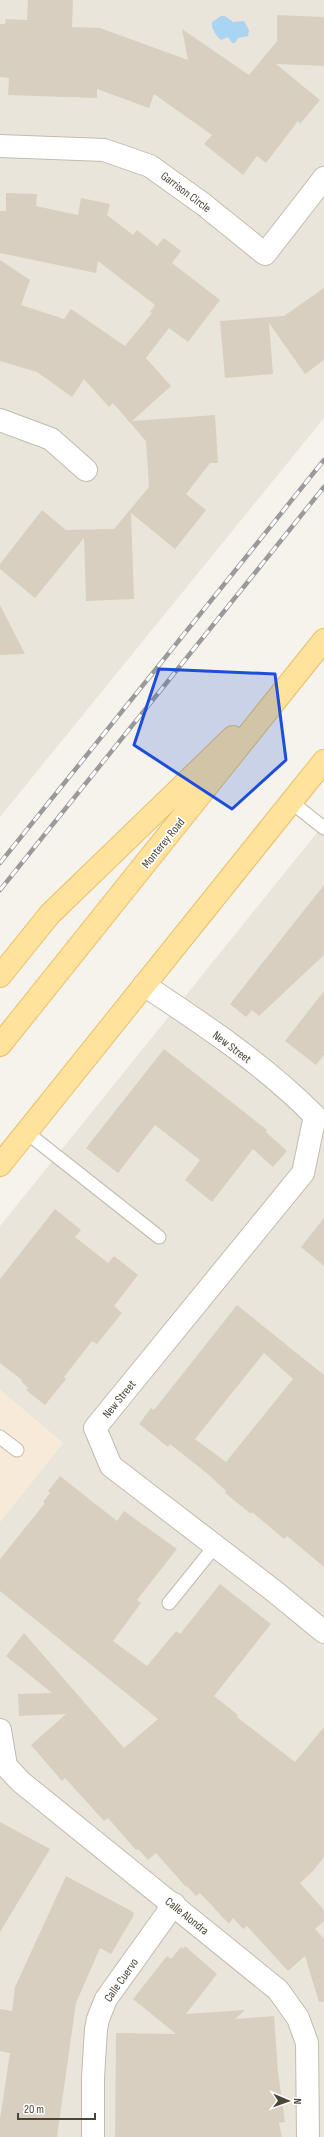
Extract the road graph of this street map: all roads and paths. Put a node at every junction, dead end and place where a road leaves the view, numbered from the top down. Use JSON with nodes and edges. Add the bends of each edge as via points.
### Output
{"nodes":[{"id":1,"x":0,"y":146,"type":"edge"},
{"id":2,"x":324,"y":178,"type":"edge"},
{"id":3,"x":0,"y":420,"type":"edge"},
{"id":4,"x":86,"y":470,"type":"dead end"},
{"id":5,"x":324,"y":640,"type":"edge"},
{"id":6,"x":297,"y":675,"type":"junction"},
{"id":7,"x":324,"y":761,"type":"edge"},
{"id":8,"x":291,"y":802,"type":"junction"},
{"id":9,"x":324,"y":828,"type":"edge"},
{"id":10,"x":0,"y":976,"type":"edge"},
{"id":11,"x":144,"y":985,"type":"junction"},
{"id":12,"x":0,"y":1045,"type":"edge"},
{"id":13,"x":319,"y":1113,"type":"edge"},
{"id":14,"x":26,"y":1132,"type":"junction"},
{"id":15,"x":0,"y":1165,"type":"edge"},
{"id":16,"x":159,"y":1237,"type":"dead end"},
{"id":17,"x":0,"y":1436,"type":"edge"},
{"id":18,"x":17,"y":1450,"type":"dead end"},
{"id":19,"x":215,"y":1546,"type":"junction"},
{"id":20,"x":169,"y":1603,"type":"dead end"},
{"id":21,"x":324,"y":1632,"type":"edge"},
{"id":22,"x":0,"y":1730,"type":"edge"},
{"id":23,"x":3,"y":1770,"type":"edge"},
{"id":24,"x":174,"y":1904,"type":"junction"},
{"id":25,"x":93,"y":2137,"type":"edge"},
{"id":26,"x":308,"y":2137,"type":"edge"}],
"edges":[{"from":1,"to":2,"type":"street","name":"Garrison Circle","via":[[104,150],[150,166],[203,204],[265,254]]},
{"from":3,"to":4,"type":"street","via":[[51,439]]},
{"from":5,"to":6,"type":"main road","name":"Monterey Road"},
{"from":6,"to":10,"type":"main road","via":[[50,914]]},
{"from":6,"to":12,"type":"main road","name":"Monterey Road"},
{"from":7,"to":8,"type":"main road"},
{"from":8,"to":9,"type":"lane"},
{"from":8,"to":11,"type":"main road"},
{"from":11,"to":13,"type":"street","name":"New Street","via":[[193,1018]]},
{"from":11,"to":14,"type":"main road"},
{"from":13,"to":19,"type":"street","name":"New Street","via":[[303,1173],[95,1428],[111,1466]]},
{"from":14,"to":15,"type":"main road"},
{"from":14,"to":16,"type":"lane"},
{"from":17,"to":18,"type":"lane"},
{"from":19,"to":20,"type":"lane"},
{"from":19,"to":21,"type":"street","name":"New Street"},
{"from":22,"to":23,"type":"street","name":"Calle Alondra"},
{"from":23,"to":24,"type":"street","name":"Calle Alondra"},
{"from":24,"to":25,"type":"street","name":"Calle Cuervo","via":[[106,1999],[98,2019],[93,2071]]},
{"from":24,"to":26,"type":"street","name":"Calle Alondra","via":[[278,1990],[298,2018],[307,2044]]}]}
